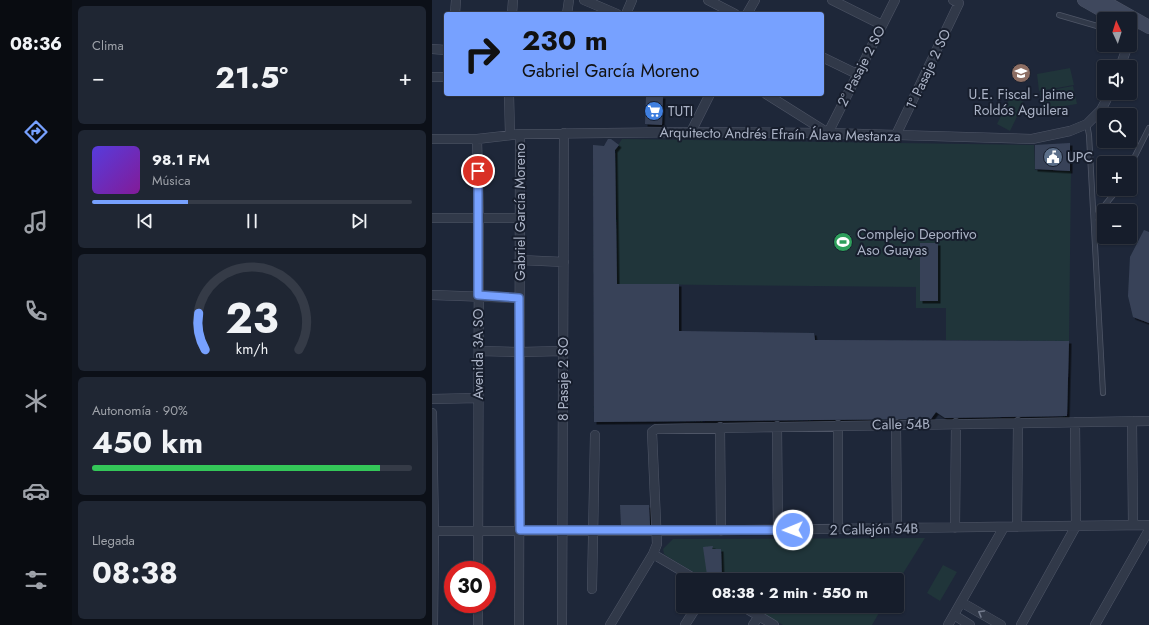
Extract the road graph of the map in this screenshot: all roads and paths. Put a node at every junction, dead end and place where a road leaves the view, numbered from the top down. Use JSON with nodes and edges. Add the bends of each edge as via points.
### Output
{"nodes":[{"id":1,"x":456,"y":0,"type":"edge"},
{"id":2,"x":513,"y":0,"type":"edge"},
{"id":3,"x":569,"y":0,"type":"edge"},
{"id":4,"x":584,"y":0,"type":"edge"},
{"id":5,"x":632,"y":0,"type":"edge"},
{"id":6,"x":708,"y":0,"type":"edge"},
{"id":7,"x":755,"y":0,"type":"edge"},
{"id":8,"x":832,"y":0,"type":"edge"},
{"id":9,"x":895,"y":0,"type":"edge"},
{"id":10,"x":1084,"y":0,"type":"edge"},
{"id":11,"x":956,"y":2,"type":"edge"},
{"id":12,"x":1104,"y":3,"type":"edge"},
{"id":13,"x":455,"y":12,"type":"edge"},
{"id":14,"x":512,"y":12,"type":"edge"},
{"id":15,"x":567,"y":12,"type":"edge"},
{"id":16,"x":612,"y":12,"type":"edge"},
{"id":17,"x":627,"y":12,"type":"edge"},
{"id":18,"x":730,"y":12,"type":"edge"},
{"id":19,"x":748,"y":12,"type":"edge"},
{"id":20,"x":1112,"y":12,"type":"edge"},
{"id":21,"x":1113,"y":12,"type":"edge"},
{"id":22,"x":1059,"y":15,"type":"dead end"},
{"id":23,"x":882,"y":25,"type":"junction"},
{"id":24,"x":1097,"y":26,"type":"edge"},
{"id":25,"x":1149,"y":27,"type":"edge"},
{"id":26,"x":1137,"y":30,"type":"edge"},
{"id":27,"x":1137,"y":32,"type":"edge"},
{"id":28,"x":1149,"y":35,"type":"edge"},
{"id":29,"x":432,"y":49,"type":"edge"},
{"id":30,"x":444,"y":50,"type":"edge"},
{"id":31,"x":824,"y":58,"type":"edge"},
{"id":32,"x":858,"y":74,"type":"junction"},
{"id":33,"x":432,"y":77,"type":"edge"},
{"id":34,"x":444,"y":77,"type":"edge"},
{"id":35,"x":509,"y":96,"type":"edge"},
{"id":36,"x":709,"y":96,"type":"edge"},
{"id":37,"x":769,"y":96,"type":"edge"},
{"id":38,"x":1106,"y":100,"type":"edge"},
{"id":39,"x":1087,"y":124,"type":"junction"},
{"id":40,"x":1149,"y":128,"type":"edge"},
{"id":41,"x":691,"y":132,"type":"junction"},
{"id":42,"x":828,"y":133,"type":"junction"},
{"id":43,"x":520,"y":134,"type":"junction"},
{"id":44,"x":564,"y":134,"type":"junction"},
{"id":45,"x":510,"y":135,"type":"junction"},
{"id":46,"x":896,"y":135,"type":"junction"},
{"id":47,"x":432,"y":139,"type":"edge"},
{"id":48,"x":477,"y":139,"type":"junction"},
{"id":49,"x":1135,"y":156,"type":"edge"},
{"id":50,"x":1112,"y":196,"type":"edge"},
{"id":51,"x":1095,"y":217,"type":"junction"},
{"id":52,"x":432,"y":218,"type":"edge"},
{"id":53,"x":479,"y":218,"type":"junction"},
{"id":54,"x":520,"y":218,"type":"junction"},
{"id":55,"x":520,"y":260,"type":"junction"},
{"id":56,"x":564,"y":262,"type":"junction"},
{"id":57,"x":432,"y":295,"type":"edge"},
{"id":58,"x":478,"y":295,"type":"junction"},
{"id":59,"x":519,"y":298,"type":"junction"},
{"id":60,"x":479,"y":351,"type":"junction"},
{"id":61,"x":563,"y":351,"type":"junction"},
{"id":62,"x":520,"y":352,"type":"junction"},
{"id":63,"x":1104,"y":393,"type":"dead end"},
{"id":64,"x":478,"y":398,"type":"junction"},
{"id":65,"x":432,"y":399,"type":"edge"},
{"id":66,"x":432,"y":413,"type":"edge"},
{"id":67,"x":1149,"y":420,"type":"edge"},
{"id":68,"x":1132,"y":421,"type":"junction"},
{"id":69,"x":1018,"y":422,"type":"junction"},
{"id":70,"x":1075,"y":422,"type":"junction"},
{"id":71,"x":956,"y":423,"type":"junction"},
{"id":72,"x":896,"y":424,"type":"junction"},
{"id":73,"x":838,"y":425,"type":"junction"},
{"id":74,"x":777,"y":426,"type":"junction"},
{"id":75,"x":720,"y":427,"type":"junction"},
{"id":76,"x":595,"y":435,"type":"dead end"},
{"id":77,"x":1133,"y":525,"type":"junction"},
{"id":78,"x":1149,"y":525,"type":"edge"},
{"id":79,"x":1076,"y":526,"type":"junction"},
{"id":80,"x":1004,"y":527,"type":"junction"},
{"id":81,"x":1017,"y":527,"type":"junction"},
{"id":82,"x":897,"y":528,"type":"junction"},
{"id":83,"x":955,"y":528,"type":"junction"},
{"id":84,"x":838,"y":529,"type":"junction"},
{"id":85,"x":478,"y":530,"type":"junction"},
{"id":86,"x":520,"y":530,"type":"junction"},
{"id":87,"x":778,"y":530,"type":"junction"},
{"id":88,"x":1149,"y":530,"type":"edge"},
{"id":89,"x":433,"y":531,"type":"edge"},
{"id":90,"x":562,"y":531,"type":"junction"},
{"id":91,"x":721,"y":531,"type":"junction"},
{"id":92,"x":593,"y":532,"type":"junction"},
{"id":93,"x":656,"y":532,"type":"junction"},
{"id":94,"x":654,"y":554,"type":"junction"},
{"id":95,"x":478,"y":561,"type":"edge"},
{"id":96,"x":686,"y":573,"type":"edge"},
{"id":97,"x":592,"y":589,"type":"dead end"},
{"id":98,"x":961,"y":602,"type":"junction"},
{"id":99,"x":478,"y":613,"type":"edge"},
{"id":100,"x":693,"y":613,"type":"edge"},
{"id":101,"x":754,"y":613,"type":"edge"},
{"id":102,"x":954,"y":615,"type":"junction"},
{"id":103,"x":759,"y":616,"type":"junction"},
{"id":104,"x":433,"y":625,"type":"edge"},
{"id":105,"x":478,"y":625,"type":"edge"},
{"id":106,"x":519,"y":625,"type":"edge"},
{"id":107,"x":562,"y":625,"type":"edge"},
{"id":108,"x":610,"y":625,"type":"edge"},
{"id":109,"x":685,"y":625,"type":"edge"},
{"id":110,"x":753,"y":625,"type":"edge"},
{"id":111,"x":774,"y":625,"type":"edge"},
{"id":112,"x":948,"y":625,"type":"edge"},
{"id":113,"x":970,"y":625,"type":"edge"},
{"id":114,"x":1001,"y":625,"type":"edge"},
{"id":115,"x":1021,"y":625,"type":"edge"},
{"id":116,"x":1095,"y":625,"type":"edge"}],
"edges":[{"from":1,"to":13,"type":"street"},
{"from":2,"to":14,"type":"street"},
{"from":3,"to":15,"type":"street"},
{"from":4,"to":16,"type":"street"},
{"from":5,"to":17,"type":"street"},
{"from":6,"to":18,"type":"street"},
{"from":7,"to":19,"type":"street"},
{"from":8,"to":23,"type":"street"},
{"from":9,"to":23,"type":"street","name":"2º Pasaje 2 SO"},
{"from":10,"to":12,"type":"street"},
{"from":11,"to":46,"type":"street","name":"1º Pasaje 2 SO"},
{"from":12,"to":20,"type":"street"},
{"from":12,"to":21,"type":"street"},
{"from":22,"to":24,"type":"lane"},
{"from":23,"to":32,"type":"street","name":"2º Pasaje 2 SO"},
{"from":25,"to":26,"type":"street"},
{"from":27,"to":28,"type":"street"},
{"from":29,"to":30,"type":"street"},
{"from":31,"to":32,"type":"street"},
{"from":32,"to":42,"type":"street","name":"2º Pasaje 2 SO"},
{"from":33,"to":34,"type":"street"},
{"from":35,"to":45,"type":"street"},
{"from":36,"to":41,"type":"street"},
{"from":37,"to":42,"type":"street"},
{"from":38,"to":39,"type":"street","name":"Arquitecto Andrés Efraín Álava Mestanza","via":[[1101,110]]},
{"from":39,"to":46,"type":"street","name":"Arquitecto Andrés Efraín Álava Mestanza","via":[[1070,131],[1032,139]]},
{"from":39,"to":51,"type":"lane"},
{"from":40,"to":49,"type":"lane"},
{"from":41,"to":42,"type":"street","name":"Arquitecto Andrés Efraín Álava Mestanza"},
{"from":41,"to":44,"type":"street","name":"Arquitecto Andrés Efraín Álava Mestanza"},
{"from":42,"to":46,"type":"street","name":"Arquitecto Andrés Efraín Álava Mestanza"},
{"from":43,"to":44,"type":"street","name":"Arquitecto Andrés Efraín Álava Mestanza"},
{"from":43,"to":45,"type":"street","name":"Arquitecto Andrés Efraín Álava Mestanza"},
{"from":43,"to":54,"type":"street","name":"Gabriel García Moreno"},
{"from":44,"to":56,"type":"street","name":"8 Pasaje 2 SO"},
{"from":45,"to":48,"type":"street","name":"Arquitecto Andrés Efraín Álava Mestanza"},
{"from":47,"to":48,"type":"street","name":"Arquitecto Andrés Efraín Álava Mestanza"},
{"from":48,"to":53,"type":"street","name":"Avenida 3A SO"},
{"from":50,"to":51,"type":"lane"},
{"from":51,"to":63,"type":"lane"},
{"from":52,"to":53,"type":"street"},
{"from":53,"to":54,"type":"street"},
{"from":53,"to":58,"type":"street","name":"Avenida 3A SO"},
{"from":54,"to":55,"type":"street","name":"Gabriel García Moreno"},
{"from":55,"to":56,"type":"street"},
{"from":55,"to":59,"type":"street","name":"Gabriel García Moreno"},
{"from":56,"to":61,"type":"street","name":"8 Pasaje 2 SO"},
{"from":57,"to":58,"type":"street"},
{"from":58,"to":59,"type":"street"},
{"from":58,"to":60,"type":"street","name":"Avenida 3A SO"},
{"from":59,"to":62,"type":"street","name":"Gabriel García Moreno"},
{"from":60,"to":62,"type":"street"},
{"from":60,"to":64,"type":"street","name":"Avenida 3A SO"},
{"from":61,"to":62,"type":"street"},
{"from":61,"to":90,"type":"street","name":"8 Pasaje 2 SO"},
{"from":62,"to":86,"type":"street","name":"Gabriel García Moreno"},
{"from":64,"to":65,"type":"street"},
{"from":64,"to":85,"type":"street","name":"Avenida 3A SO"},
{"from":66,"to":89,"type":"street"},
{"from":67,"to":68,"type":"street","name":"Calle 54B"},
{"from":68,"to":70,"type":"street","name":"Calle 54B"},
{"from":68,"to":77,"type":"street"},
{"from":69,"to":70,"type":"street","name":"Calle 54B"},
{"from":69,"to":71,"type":"street","name":"Calle 54B"},
{"from":69,"to":81,"type":"street"},
{"from":70,"to":79,"type":"street"},
{"from":71,"to":72,"type":"street","name":"Calle 54B"},
{"from":71,"to":83,"type":"street"},
{"from":72,"to":73,"type":"street","name":"Calle 54B"},
{"from":72,"to":82,"type":"street"},
{"from":73,"to":74,"type":"street","name":"Calle 54B"},
{"from":73,"to":84,"type":"street"},
{"from":74,"to":75,"type":"street","name":"Calle 54B"},
{"from":74,"to":87,"type":"street"},
{"from":75,"to":91,"type":"street"},
{"from":75,"to":93,"type":"street","name":"Calle 54B","via":[[652,432]]},
{"from":76,"to":92,"type":"street"},
{"from":77,"to":78,"type":"street","name":"2 Callejón 54B"},
{"from":77,"to":79,"type":"street","name":"2 Callejón 54B"},
{"from":79,"to":81,"type":"street","name":"2 Callejón 54B"},
{"from":79,"to":115,"type":"street"},
{"from":80,"to":81,"type":"street","name":"2 Callejón 54B"},
{"from":80,"to":83,"type":"street","name":"2 Callejón 54B"},
{"from":80,"to":98,"type":"street"},
{"from":82,"to":83,"type":"street","name":"2 Callejón 54B"},
{"from":82,"to":84,"type":"street","name":"2 Callejón 54B"},
{"from":84,"to":87,"type":"street","name":"2 Callejón 54B"},
{"from":85,"to":86,"type":"street","name":"2 Callejón 54B"},
{"from":85,"to":89,"type":"street","name":"2 Callejón 54B"},
{"from":85,"to":95,"type":"street","name":"Avenida 3A SO"},
{"from":86,"to":90,"type":"street","name":"2 Callejón 54B"},
{"from":86,"to":106,"type":"street","name":"Gabriel García Moreno"},
{"from":87,"to":91,"type":"street","name":"2 Callejón 54B"},
{"from":88,"to":116,"type":"street"},
{"from":89,"to":104,"type":"street"},
{"from":90,"to":92,"type":"street","name":"2 Callejón 54B"},
{"from":90,"to":107,"type":"street","name":"8 Pasaje 2 SO"},
{"from":91,"to":93,"type":"street","name":"2 Callejón 54B"},
{"from":92,"to":93,"type":"street","name":"2 Callejón 54B"},
{"from":92,"to":97,"type":"street"},
{"from":93,"to":94,"type":"street","via":[[657,544]]},
{"from":94,"to":96,"type":"street"},
{"from":94,"to":108,"type":"street"},
{"from":98,"to":102,"type":"street"},
{"from":114,"to":98,"type":"street","one_way":true},
{"from":99,"to":105,"type":"street"},
{"from":100,"to":109,"type":"street"},
{"from":101,"to":103,"type":"street"},
{"from":102,"to":112,"type":"street"},
{"from":102,"to":113,"type":"street"},
{"from":103,"to":110,"type":"street"},
{"from":103,"to":111,"type":"street"}]}
